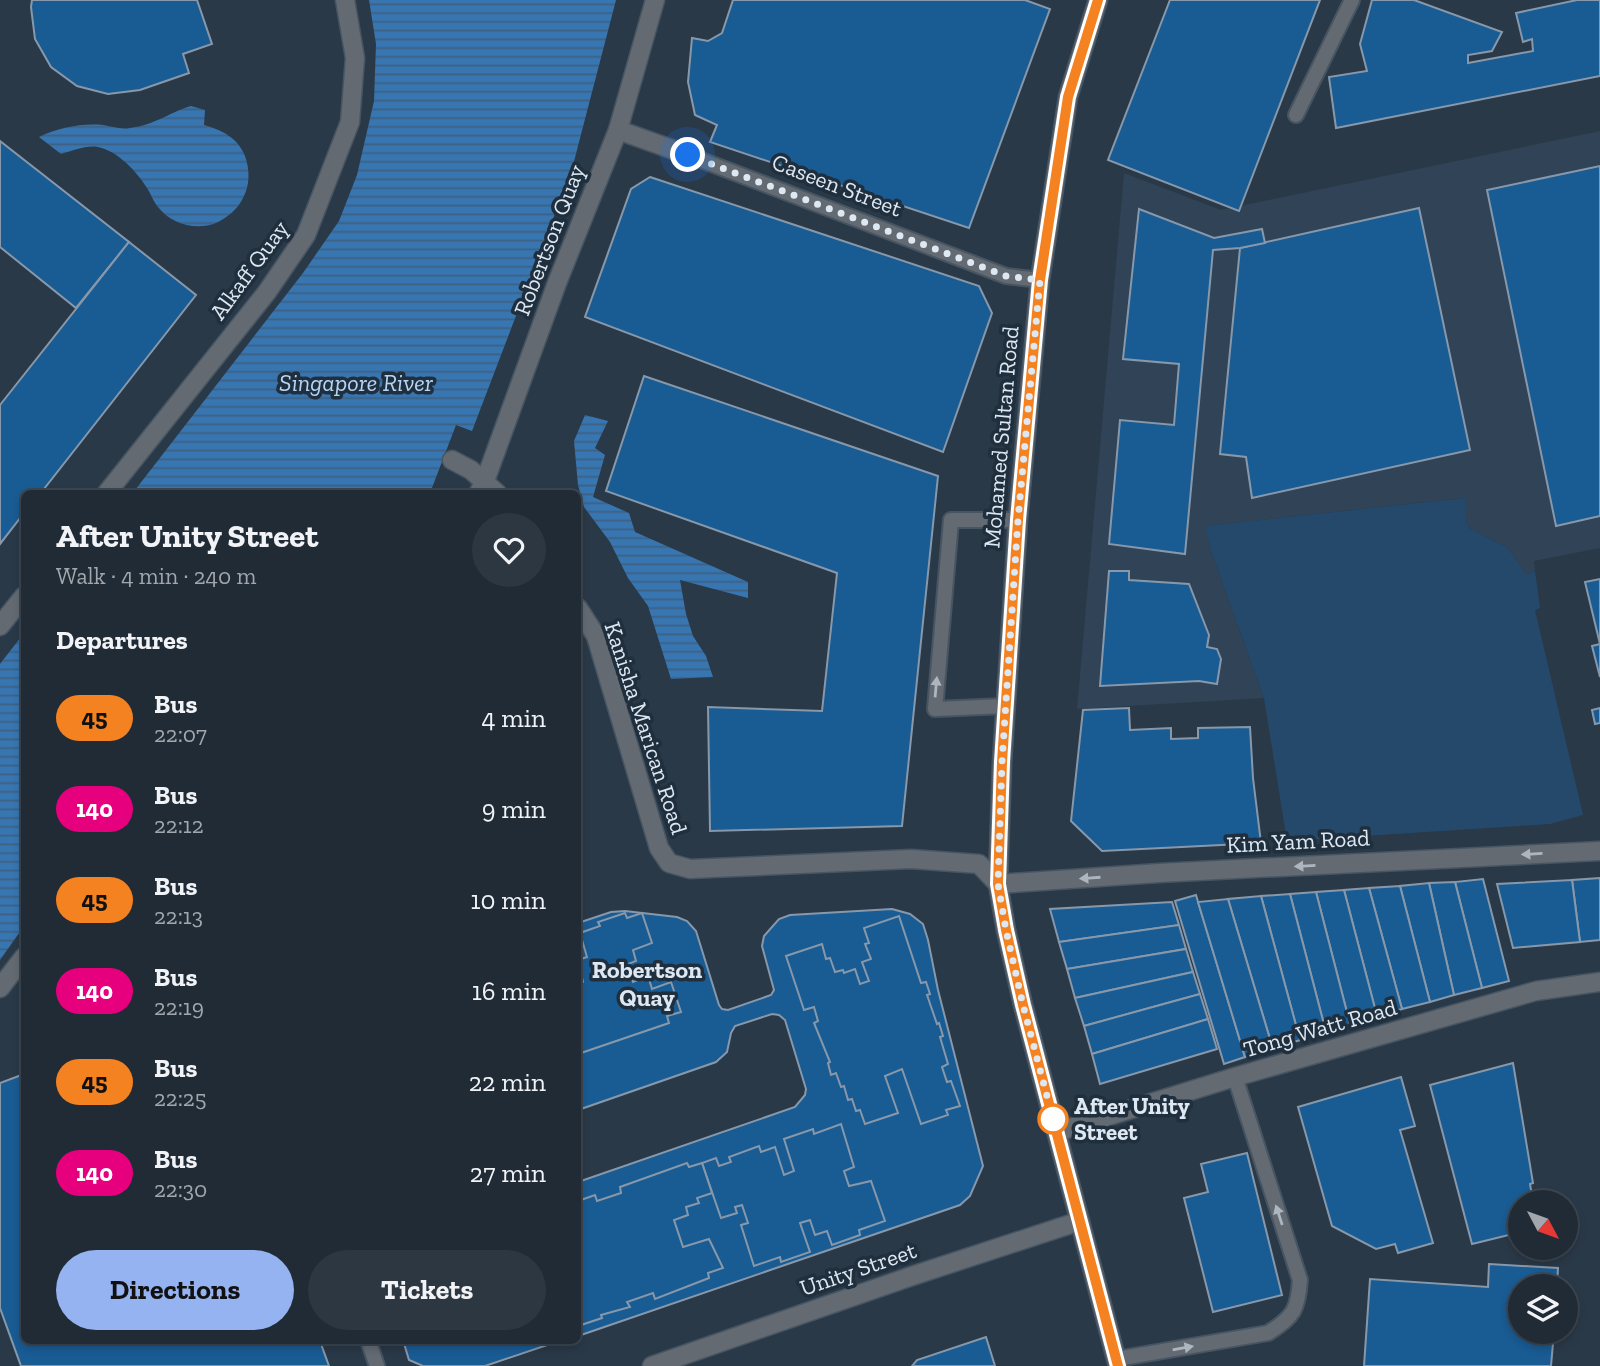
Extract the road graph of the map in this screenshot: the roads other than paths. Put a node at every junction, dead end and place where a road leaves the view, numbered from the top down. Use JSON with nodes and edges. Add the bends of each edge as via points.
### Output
{"nodes":[{"id":1,"x":345,"y":0,"type":"edge"},
{"id":2,"x":655,"y":0,"type":"edge"},
{"id":3,"x":1098,"y":0,"type":"edge"},
{"id":4,"x":1352,"y":0,"type":"edge"},
{"id":5,"x":1296,"y":115,"type":"dead end"},
{"id":6,"x":618,"y":130,"type":"junction"},
{"id":7,"x":688,"y":155,"type":"joint"},
{"id":8,"x":1040,"y":280,"type":"junction"},
{"id":9,"x":452,"y":460,"type":"dead end"},
{"id":10,"x":487,"y":489,"type":"edge"},
{"id":11,"x":109,"y":490,"type":"edge"},
{"id":12,"x":1018,"y":520,"type":"junction"},
{"id":13,"x":21,"y":600,"type":"edge"},
{"id":14,"x":581,"y":613,"type":"edge"},
{"id":15,"x":0,"y":626,"type":"edge"},
{"id":16,"x":1005,"y":706,"type":"junction"},
{"id":17,"x":1600,"y":850,"type":"edge"},
{"id":18,"x":998,"y":884,"type":"junction"},
{"id":19,"x":21,"y":961,"type":"edge"},
{"id":20,"x":1600,"y":982,"type":"edge"},
{"id":21,"x":0,"y":988,"type":"edge"},
{"id":22,"x":1235,"y":1077,"type":"junction"},
{"id":23,"x":1056,"y":1132,"type":"junction"},
{"id":24,"x":1080,"y":1221,"type":"junction"},
{"id":25,"x":369,"y":1344,"type":"edge"},
{"id":26,"x":1117,"y":1363,"type":"edge"},
{"id":27,"x":377,"y":1366,"type":"edge"},
{"id":28,"x":652,"y":1366,"type":"edge"}],
"edges":[{"from":1,"to":11,"type":"street","name":"Alkaff Quay","via":[[355,58],[350,122],[306,235],[267,292]]},
{"from":2,"to":6,"type":"street","name":"Robertson Quay"},
{"from":3,"to":8,"type":"street","name":"Mohamed Sultan Road","via":[[1068,97]]},
{"from":4,"to":5,"type":"lane"},
{"from":6,"to":7,"type":"street","name":"Caseen Street"},
{"from":6,"to":10,"type":"street","name":"Robertson Quay","via":[[557,283]]},
{"from":7,"to":8,"type":"lane","name":"Caseen Street","via":[[1006,276]]},
{"from":8,"to":12,"type":"street","name":"Mohamed Sultan Road"},
{"from":9,"to":10,"type":"street","via":[[471,470]]},
{"from":12,"to":16,"type":"street","name":"Mohamed Sultan Road"},
{"from":16,"to":12,"type":"lane","one_way":true,"via":[[934,709],[951,520]]},
{"from":13,"to":15,"type":"street"},
{"from":14,"to":18,"type":"street","name":"Kanisha Marican Road","via":[[596,636],[659,848],[669,863],[690,869],[911,859],[979,864]]},
{"from":16,"to":18,"type":"street","name":"Mohamed Sultan Road"},
{"from":17,"to":18,"type":"street","name":"Kim Yam Road","one_way":true},
{"from":18,"to":23,"type":"street","name":"Mohamed Sultan Road"},
{"from":19,"to":21,"type":"street"},
{"from":20,"to":22,"type":"street","name":"Tong Watt Road","via":[[1536,991]]},
{"from":22,"to":23,"type":"street","name":"Tong Watt Road"},
{"from":26,"to":22,"type":"lane","one_way":true,"via":[[1268,1333],[1287,1321],[1299,1303],[1300,1280]]},
{"from":23,"to":24,"type":"street","name":"Mohamed Sultan Road"},
{"from":24,"to":26,"type":"street","name":"Mohamed Sultan Road"},
{"from":24,"to":28,"type":"street","name":"Unity Street"},
{"from":25,"to":27,"type":"lane"}]}
